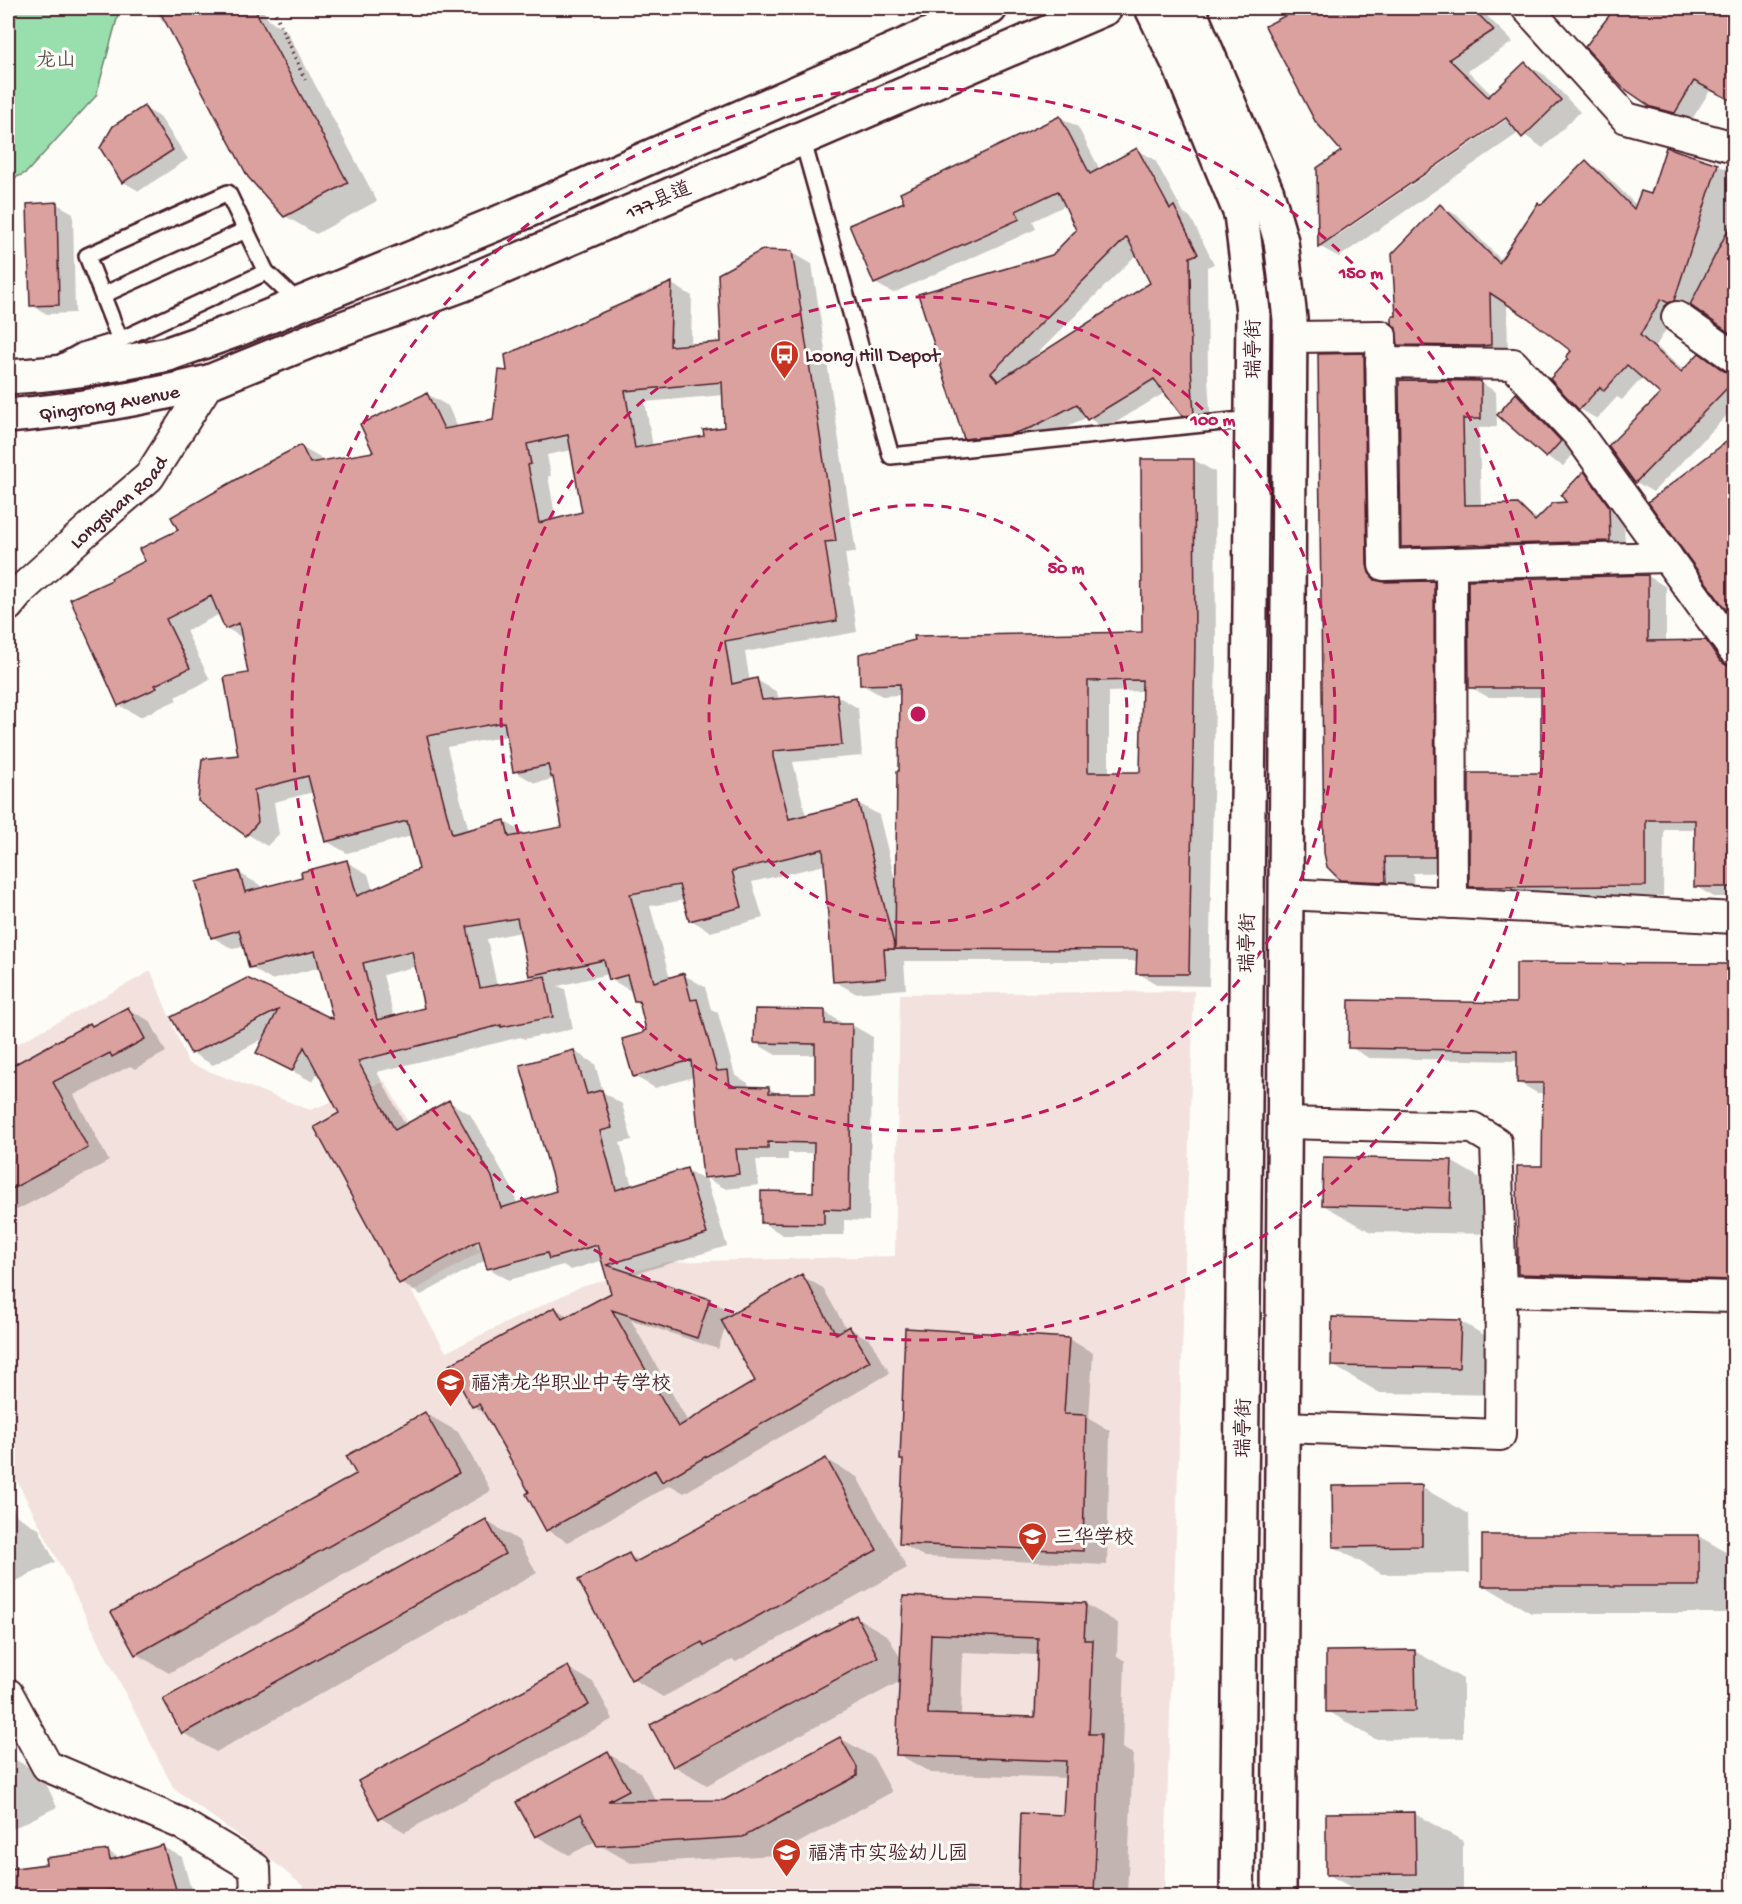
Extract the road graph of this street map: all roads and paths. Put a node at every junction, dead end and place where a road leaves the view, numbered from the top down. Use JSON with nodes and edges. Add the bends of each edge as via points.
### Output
{"nodes":[{"id":1,"x":273,"y":8,"type":"edge"},
{"id":2,"x":990,"y":8,"type":"edge"},
{"id":3,"x":1105,"y":8,"type":"edge"},
{"id":4,"x":1152,"y":8,"type":"edge"},
{"id":5,"x":1188,"y":8,"type":"edge"},
{"id":6,"x":1527,"y":8,"type":"edge"},
{"id":7,"x":305,"y":80,"type":"dead end"},
{"id":8,"x":802,"y":138,"type":"junction"},
{"id":9,"x":1734,"y":147,"type":"edge"},
{"id":10,"x":246,"y":230,"type":"junction"},
{"id":11,"x":266,"y":272,"type":"junction"},
{"id":12,"x":103,"y":295,"type":"junction"},
{"id":13,"x":300,"y":304,"type":"junction"},
{"id":14,"x":1677,"y":317,"type":"dead end"},
{"id":15,"x":1290,"y":337,"type":"junction"},
{"id":16,"x":120,"y":340,"type":"junction"},
{"id":17,"x":168,"y":354,"type":"joint"},
{"id":18,"x":1734,"y":357,"type":"edge"},
{"id":19,"x":1381,"y":362,"type":"junction"},
{"id":20,"x":40,"y":375,"type":"junction"},
{"id":21,"x":8,"y":376,"type":"edge"},
{"id":22,"x":208,"y":382,"type":"junction"},
{"id":23,"x":8,"y":416,"type":"edge"},
{"id":24,"x":1252,"y":419,"type":"junction"},
{"id":25,"x":1667,"y":557,"type":"junction"},
{"id":26,"x":1451,"y":563,"type":"junction"},
{"id":27,"x":8,"y":606,"type":"edge"},
{"id":28,"x":1734,"y":650,"type":"edge"},
{"id":29,"x":1287,"y":894,"type":"junction"},
{"id":30,"x":1452,"y":903,"type":"junction"},
{"id":31,"x":1734,"y":918,"type":"edge"},
{"id":32,"x":1285,"y":1123,"type":"junction"},
{"id":33,"x":1501,"y":1291,"type":"junction"},
{"id":34,"x":1734,"y":1297,"type":"edge"},
{"id":35,"x":1282,"y":1427,"type":"junction"},
{"id":36,"x":8,"y":1694,"type":"edge"},
{"id":37,"x":256,"y":1896,"type":"edge"},
{"id":38,"x":1237,"y":1896,"type":"edge"},
{"id":39,"x":1279,"y":1896,"type":"edge"}],
"edges":[{"from":1,"to":7,"type":"path"},
{"from":2,"to":13,"type":"main road","name":"177县道","via":[[515,216]]},
{"from":3,"to":8,"type":"main road","name":"177县道"},
{"from":4,"to":24,"type":"main road","name":"瑞亭街","via":[[1241,214],[1253,311]]},
{"from":5,"to":15,"type":"main road","name":"瑞亭街","via":[[1267,193],[1281,241]]},
{"from":6,"to":9,"type":"street","via":[[1626,118]]},
{"from":8,"to":22,"type":"main road","name":"177县道","via":[[461,285]]},
{"from":8,"to":24,"type":"lane","via":[[891,456]]},
{"from":10,"to":11,"type":"lane"},
{"from":10,"to":12,"type":"lane"},
{"from":10,"to":12,"type":"lane","via":[[228,193],[87,256]]},
{"from":11,"to":13,"type":"lane"},
{"from":11,"to":16,"type":"lane"},
{"from":12,"to":16,"type":"lane"},
{"from":13,"to":17,"type":"main road","name":"177县道"},
{"from":14,"to":18,"type":"street"},
{"from":15,"to":19,"type":"street","via":[[1381,336]]},
{"from":15,"to":29,"type":"main road","name":"瑞亭街"},
{"from":16,"to":20,"type":"lane","via":[[82,351]]},
{"from":17,"to":20,"type":"main road","name":"Qingrong Avenue"},
{"from":19,"to":25,"type":"street","via":[[1513,364],[1578,434]]},
{"from":19,"to":26,"type":"street","via":[[1384,565]]},
{"from":20,"to":21,"type":"main road","name":"Qingrong Avenue"},
{"from":22,"to":23,"type":"main road","name":"Qingrong Avenue","via":[[113,404]]},
{"from":22,"to":27,"type":"street","name":"Longshan Road","via":[[149,477],[23,588]]},
{"from":24,"to":38,"type":"main road","name":"瑞亭街"},
{"from":25,"to":26,"type":"street"},
{"from":25,"to":28,"type":"street"},
{"from":26,"to":30,"type":"street"},
{"from":29,"to":30,"type":"street"},
{"from":29,"to":32,"type":"main road","name":"瑞亭街"},
{"from":30,"to":31,"type":"street"},
{"from":32,"to":33,"type":"street","via":[[1473,1128],[1496,1142]]},
{"from":32,"to":35,"type":"main road","name":"瑞亭街"},
{"from":33,"to":34,"type":"street"},
{"from":33,"to":35,"type":"street","via":[[1500,1435]]},
{"from":35,"to":39,"type":"main road","name":"瑞亭街"},
{"from":36,"to":37,"type":"street","via":[[47,1766],[180,1823],[255,1868]]}]}
